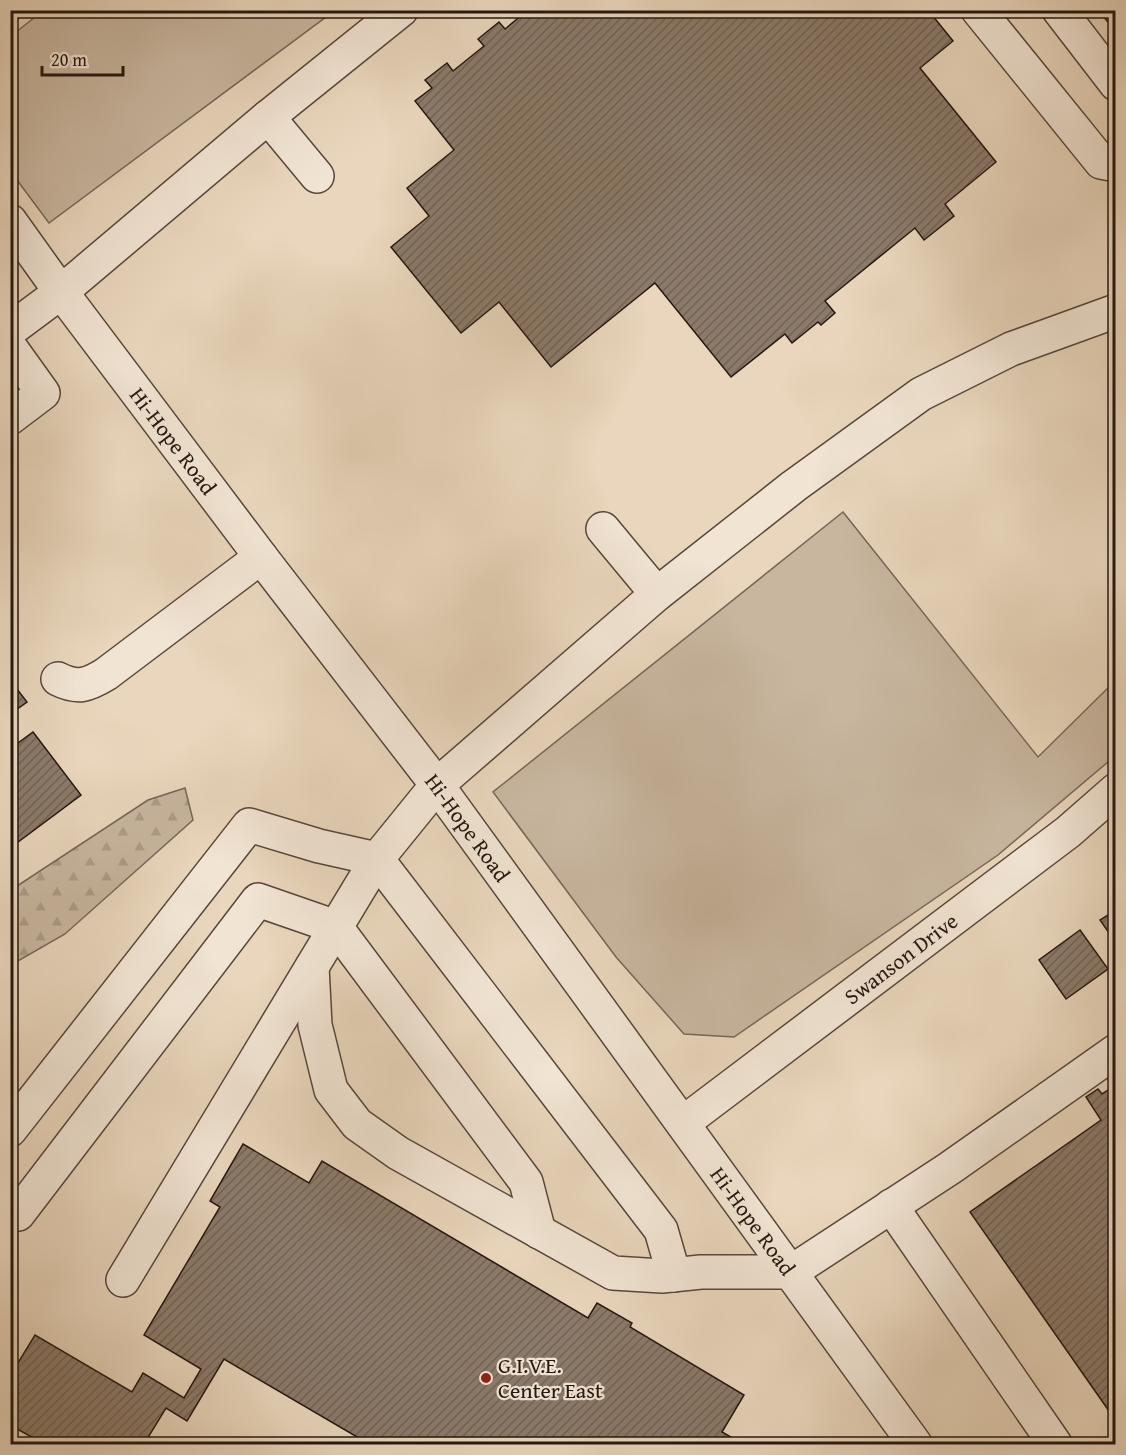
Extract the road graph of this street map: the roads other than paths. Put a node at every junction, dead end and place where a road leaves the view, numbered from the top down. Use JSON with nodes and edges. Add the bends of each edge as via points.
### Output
{"nodes":[{"id":1,"x":401,"y":10,"type":"edge"},
{"id":2,"x":978,"y":10,"type":"edge"},
{"id":3,"x":1059,"y":10,"type":"edge"},
{"id":4,"x":1116,"y":84,"type":"edge"},
{"id":5,"x":268,"y":117,"type":"junction"},
{"id":6,"x":1116,"y":165,"type":"edge"},
{"id":7,"x":317,"y":176,"type":"dead end"},
{"id":8,"x":10,"y":221,"type":"edge"},
{"id":9,"x":61,"y":292,"type":"junction"},
{"id":10,"x":1116,"y":311,"type":"edge"},
{"id":11,"x":10,"y":330,"type":"edge"},
{"id":12,"x":10,"y":347,"type":"edge"},
{"id":13,"x":10,"y":418,"type":"edge"},
{"id":14,"x":603,"y":529,"type":"dead end"},
{"id":15,"x":261,"y":558,"type":"junction"},
{"id":16,"x":657,"y":594,"type":"junction"},
{"id":17,"x":58,"y":679,"type":"dead end"},
{"id":18,"x":436,"y":785,"type":"junction"},
{"id":19,"x":1116,"y":790,"type":"edge"},
{"id":20,"x":377,"y":859,"type":"junction"},
{"id":21,"x":336,"y":927,"type":"junction"},
{"id":22,"x":312,"y":967,"type":"junction"},
{"id":23,"x":1116,"y":1051,"type":"edge"},
{"id":24,"x":683,"y":1123,"type":"junction"},
{"id":25,"x":10,"y":1130,"type":"edge"},
{"id":26,"x":891,"y":1206,"type":"junction"},
{"id":27,"x":10,"y":1209,"type":"edge"},
{"id":28,"x":539,"y":1232,"type":"junction"},
{"id":29,"x":791,"y":1272,"type":"junction"},
{"id":30,"x":674,"y":1275,"type":"junction"},
{"id":31,"x":123,"y":1280,"type":"dead end"},
{"id":32,"x":915,"y":1444,"type":"edge"},
{"id":33,"x":1055,"y":1444,"type":"edge"}],
"edges":[{"from":1,"to":5,"type":"street"},
{"from":2,"to":6,"type":"street","via":[[1101,162]]},
{"from":3,"to":4,"type":"street"},
{"from":5,"to":7,"type":"street"},
{"from":5,"to":9,"type":"street"},
{"from":8,"to":9,"type":"street","name":"Hi-Hope Road"},
{"from":9,"to":11,"type":"street"},
{"from":9,"to":15,"type":"street","name":"Hi-Hope Road"},
{"from":10,"to":16,"type":"street","via":[[1011,349],[921,394],[794,486]]},
{"from":12,"to":13,"type":"street","via":[[43,393]]},
{"from":14,"to":16,"type":"street"},
{"from":15,"to":17,"type":"street","via":[[93,682],[70,685]]},
{"from":15,"to":18,"type":"street","name":"Hi-Hope Road"},
{"from":16,"to":18,"type":"street"},
{"from":18,"to":20,"type":"street"},
{"from":18,"to":24,"type":"street","name":"Hi-Hope Road"},
{"from":19,"to":24,"type":"street","name":"Swanson Drive","via":[[1068,832]]},
{"from":20,"to":21,"type":"street"},
{"from":20,"to":25,"type":"street","via":[[249,825]]},
{"from":20,"to":30,"type":"street","via":[[661,1230]]},
{"from":21,"to":22,"type":"street"},
{"from":21,"to":27,"type":"street","via":[[258,900],[18,1214]]},
{"from":21,"to":28,"type":"street","via":[[526,1182]]},
{"from":22,"to":28,"type":"street","via":[[315,1025],[331,1090],[357,1124],[398,1153]]},
{"from":22,"to":31,"type":"street"},
{"from":23,"to":26,"type":"street"},
{"from":24,"to":29,"type":"street","name":"Hi-Hope Road"},
{"from":26,"to":29,"type":"street"},
{"from":26,"to":33,"type":"street"},
{"from":28,"to":30,"type":"street","via":[[613,1273]]},
{"from":29,"to":30,"type":"street"},
{"from":29,"to":32,"type":"street","name":"Hi-Hope Road"}]}
